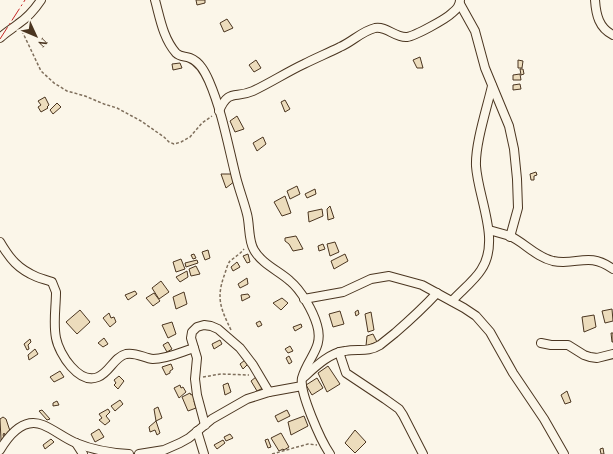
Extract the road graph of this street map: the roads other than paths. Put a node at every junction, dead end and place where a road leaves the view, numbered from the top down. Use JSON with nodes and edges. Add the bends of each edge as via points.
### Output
{"nodes":[{"id":1,"x":41,"y":0,"type":"edge"},
{"id":2,"x":155,"y":0,"type":"edge"},
{"id":3,"x":594,"y":0,"type":"edge"},
{"id":4,"x":460,"y":2,"type":"edge"},
{"id":5,"x":613,"y":36,"type":"edge"},
{"id":6,"x":0,"y":38,"type":"edge"},
{"id":7,"x":492,"y":86,"type":"junction"},
{"id":8,"x":219,"y":111,"type":"junction"},
{"id":9,"x":489,"y":230,"type":"junction"},
{"id":10,"x":510,"y":236,"type":"junction"},
{"id":11,"x":0,"y":242,"type":"edge"},
{"id":12,"x":613,"y":270,"type":"edge"},
{"id":13,"x":438,"y":293,"type":"junction"},
{"id":14,"x":304,"y":299,"type":"junction"},
{"id":15,"x":452,"y":301,"type":"junction"},
{"id":16,"x":541,"y":343,"type":"dead end"},
{"id":17,"x":194,"y":348,"type":"junction"},
{"id":18,"x":339,"y":352,"type":"junction"},
{"id":19,"x":613,"y":354,"type":"edge"},
{"id":20,"x":302,"y":382,"type":"junction"},
{"id":21,"x":269,"y":392,"type":"junction"},
{"id":22,"x":205,"y":425,"type":"junction"},
{"id":23,"x":197,"y":431,"type":"junction"},
{"id":24,"x":76,"y":443,"type":"junction"},
{"id":25,"x":0,"y":450,"type":"edge"},
{"id":26,"x":328,"y":452,"type":"edge"},
{"id":27,"x":83,"y":454,"type":"edge"},
{"id":28,"x":129,"y":454,"type":"edge"},
{"id":29,"x":139,"y":454,"type":"edge"},
{"id":30,"x":204,"y":454,"type":"edge"},
{"id":31,"x":423,"y":454,"type":"edge"},
{"id":32,"x":564,"y":454,"type":"edge"}],
"edges":[{"from":1,"to":6,"type":"street","via":[[32,12]]},
{"from":2,"to":8,"type":"street","via":[[169,41],[179,55],[191,58],[202,67]]},
{"from":3,"to":5,"type":"street","via":[[597,18]]},
{"from":4,"to":7,"type":"street","via":[[475,31]]},
{"from":4,"to":8,"type":"street","via":[[452,13],[407,37],[398,36],[384,28],[364,33],[255,90],[233,94],[222,102]]},
{"from":7,"to":9,"type":"street","via":[[476,165]]},
{"from":7,"to":10,"type":"street","via":[[509,126],[518,179],[518,208]]},
{"from":8,"to":14,"type":"street","via":[[247,213],[254,250],[269,266],[291,281]]},
{"from":9,"to":10,"type":"street"},
{"from":9,"to":15,"type":"street","via":[[486,261]]},
{"from":10,"to":12,"type":"street","via":[[553,261],[595,260]]},
{"from":11,"to":17,"type":"street","via":[[15,264],[26,272],[52,282],[56,292],[56,339],[72,368],[83,377],[100,377],[122,356],[129,353],[152,359],[164,358]]},
{"from":13,"to":14,"type":"street","via":[[422,285],[388,276],[371,279],[343,292]]},
{"from":13,"to":15,"type":"street"},
{"from":13,"to":18,"type":"street","via":[[380,345],[359,351]]},
{"from":14,"to":20,"type":"street","via":[[320,334]]},
{"from":15,"to":32,"type":"street","via":[[476,316],[490,332]]},
{"from":16,"to":19,"type":"street","via":[[568,345],[590,357]]},
{"from":17,"to":21,"type":"street","via":[[191,338],[197,327],[204,325],[218,330],[240,348]]},
{"from":17,"to":22,"type":"street","via":[[197,358],[197,395]]},
{"from":18,"to":20,"type":"street","via":[[317,366]]},
{"from":18,"to":31,"type":"street","via":[[346,373],[385,399],[403,415]]},
{"from":20,"to":21,"type":"street"},
{"from":20,"to":26,"type":"street","via":[[310,413]]},
{"from":21,"to":22,"type":"street","via":[[247,399]]},
{"from":22,"to":23,"type":"street"},
{"from":23,"to":29,"type":"street","via":[[189,438],[164,450]]},
{"from":23,"to":30,"type":"street"},
{"from":24,"to":25,"type":"street","via":[[35,423],[21,426],[13,432]]},
{"from":24,"to":27,"type":"street"},
{"from":24,"to":28,"type":"street","via":[[103,452]]}]}
